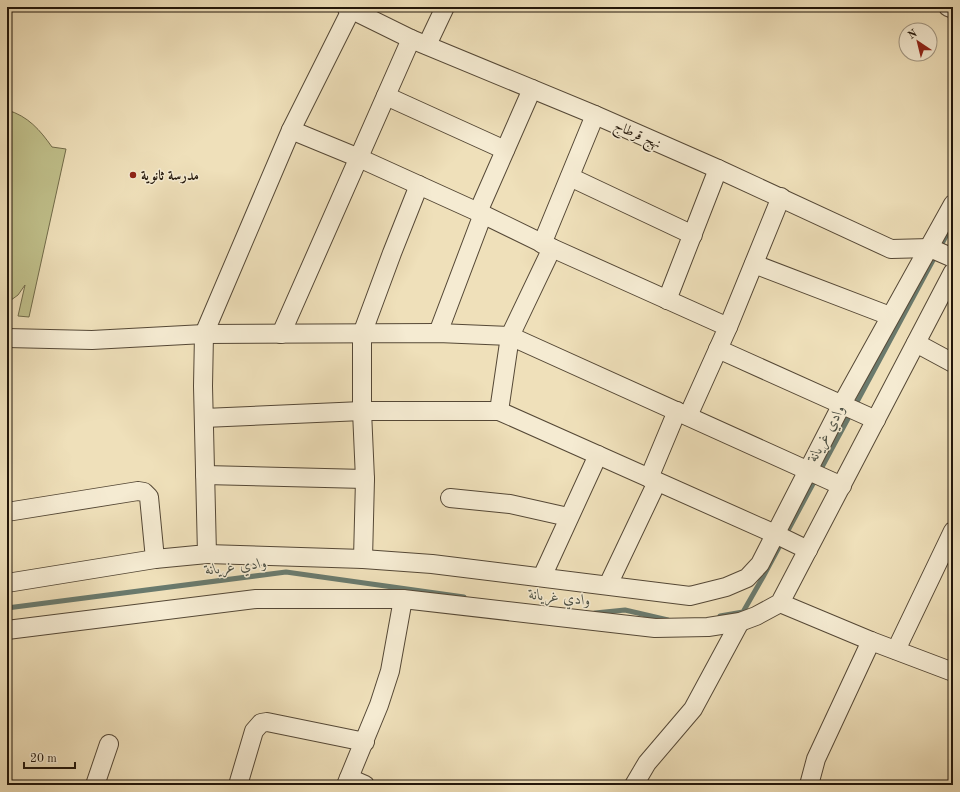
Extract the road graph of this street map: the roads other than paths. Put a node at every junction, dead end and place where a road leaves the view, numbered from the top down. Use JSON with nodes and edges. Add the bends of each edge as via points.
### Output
{"nodes":[{"id":1,"x":446,"y":7,"type":"edge"},
{"id":2,"x":948,"y":7,"type":"edge"},
{"id":3,"x":349,"y":8,"type":"edge"},
{"id":4,"x":953,"y":10,"type":"edge"},
{"id":5,"x":419,"y":42,"type":"junction"},
{"id":6,"x":532,"y":89,"type":"junction"},
{"id":7,"x":386,"y":96,"type":"junction"},
{"id":8,"x":594,"y":115,"type":"junction"},
{"id":9,"x":291,"y":130,"type":"junction"},
{"id":10,"x":505,"y":150,"type":"junction"},
{"id":11,"x":359,"y":158,"type":"junction"},
{"id":12,"x":718,"y":169,"type":"junction"},
{"id":13,"x":570,"y":177,"type":"junction"},
{"id":14,"x":419,"y":185,"type":"junction"},
{"id":15,"x":781,"y":197,"type":"junction"},
{"id":16,"x":953,"y":204,"type":"edge"},
{"id":17,"x":480,"y":213,"type":"junction"},
{"id":18,"x":693,"y":235,"type":"junction"},
{"id":19,"x":547,"y":246,"type":"junction"},
{"id":20,"x":931,"y":248,"type":"junction"},
{"id":21,"x":952,"y":262,"type":"edge"},
{"id":22,"x":754,"y":264,"type":"junction"},
{"id":23,"x":667,"y":300,"type":"junction"},
{"id":24,"x":890,"y":316,"type":"junction"},
{"id":25,"x":728,"y":327,"type":"junction"},
{"id":26,"x":438,"y":333,"type":"junction"},
{"id":27,"x":204,"y":334,"type":"junction"},
{"id":28,"x":281,"y":334,"type":"junction"},
{"id":29,"x":362,"y":334,"type":"junction"},
{"id":30,"x":510,"y":336,"type":"junction"},
{"id":31,"x":7,"y":338,"type":"edge"},
{"id":32,"x":916,"y":343,"type":"junction"},
{"id":33,"x":718,"y":349,"type":"junction"},
{"id":34,"x":953,"y":363,"type":"edge"},
{"id":35,"x":842,"y":404,"type":"junction"},
{"id":36,"x":362,"y":411,"type":"junction"},
{"id":37,"x":499,"y":411,"type":"junction"},
{"id":38,"x":682,"y":413,"type":"junction"},
{"id":39,"x":204,"y":418,"type":"junction"},
{"id":40,"x":876,"y":420,"type":"junction"},
{"id":41,"x":598,"y":455,"type":"junction"},
{"id":42,"x":809,"y":470,"type":"junction"},
{"id":43,"x":205,"y":475,"type":"junction"},
{"id":44,"x":365,"y":479,"type":"junction"},
{"id":45,"x":653,"y":480,"type":"junction"},
{"id":46,"x":842,"y":486,"type":"junction"},
{"id":47,"x":450,"y":498,"type":"dead end"},
{"id":48,"x":7,"y":512,"type":"edge"},
{"id":49,"x":568,"y":517,"type":"junction"},
{"id":50,"x":953,"y":531,"type":"edge"},
{"id":51,"x":775,"y":534,"type":"junction"},
{"id":52,"x":808,"y":550,"type":"junction"},
{"id":53,"x":207,"y":554,"type":"junction"},
{"id":54,"x":155,"y":559,"type":"junction"},
{"id":55,"x":363,"y":559,"type":"junction"},
{"id":56,"x":542,"y":577,"type":"junction"},
{"id":57,"x":7,"y":583,"type":"edge"},
{"id":58,"x":608,"y":585,"type":"junction"},
{"id":59,"x":403,"y":599,"type":"junction"},
{"id":60,"x":780,"y":603,"type":"junction"},
{"id":61,"x":740,"y":622,"type":"junction"},
{"id":62,"x":7,"y":630,"type":"edge"},
{"id":63,"x":871,"y":641,"type":"junction"},
{"id":64,"x":896,"y":650,"type":"junction"},
{"id":65,"x":953,"y":672,"type":"edge"},
{"id":66,"x":365,"y":742,"type":"junction"},
{"id":67,"x":109,"y":744,"type":"dead end"},
{"id":68,"x":354,"y":783,"type":"edge"},
{"id":69,"x":95,"y":785,"type":"edge"},
{"id":70,"x":238,"y":785,"type":"edge"},
{"id":71,"x":634,"y":785,"type":"edge"},
{"id":72,"x":809,"y":785,"type":"edge"}],
"edges":[{"from":1,"to":5,"type":"street"},
{"from":2,"to":4,"type":"street"},
{"from":3,"to":5,"type":"street","name":"نهج قرطاج"},
{"from":3,"to":9,"type":"street"},
{"from":5,"to":6,"type":"street","name":"نهج قرطاج"},
{"from":5,"to":7,"type":"street"},
{"from":6,"to":8,"type":"street","name":"نهج قرطاج"},
{"from":6,"to":10,"type":"street"},
{"from":7,"to":10,"type":"street"},
{"from":7,"to":11,"type":"street"},
{"from":8,"to":12,"type":"street","name":"نهج قرطاج"},
{"from":8,"to":13,"type":"street"},
{"from":9,"to":11,"type":"street"},
{"from":9,"to":27,"type":"street"},
{"from":10,"to":17,"type":"street"},
{"from":11,"to":14,"type":"street"},
{"from":11,"to":28,"type":"street"},
{"from":12,"to":15,"type":"street","name":"نهج قرطاج"},
{"from":12,"to":18,"type":"street"},
{"from":13,"to":18,"type":"street"},
{"from":13,"to":19,"type":"street"},
{"from":14,"to":17,"type":"street"},
{"from":14,"to":29,"type":"street"},
{"from":15,"to":20,"type":"street","name":"نهج قرطاج","via":[[891,249]]},
{"from":15,"to":22,"type":"street"},
{"from":16,"to":20,"type":"street"},
{"from":17,"to":19,"type":"street"},
{"from":17,"to":26,"type":"street"},
{"from":18,"to":23,"type":"street"},
{"from":19,"to":23,"type":"street"},
{"from":19,"to":30,"type":"street"},
{"from":20,"to":21,"type":"street"},
{"from":20,"to":24,"type":"street"},
{"from":21,"to":32,"type":"street"},
{"from":22,"to":24,"type":"street"},
{"from":22,"to":25,"type":"street"},
{"from":23,"to":25,"type":"street"},
{"from":24,"to":35,"type":"street"},
{"from":25,"to":33,"type":"street"},
{"from":26,"to":29,"type":"street"},
{"from":26,"to":30,"type":"street"},
{"from":27,"to":28,"type":"street"},
{"from":27,"to":31,"type":"street","via":[[92,340]]},
{"from":27,"to":39,"type":"street"},
{"from":28,"to":29,"type":"street"},
{"from":29,"to":36,"type":"street"},
{"from":30,"to":37,"type":"street"},
{"from":30,"to":38,"type":"street"},
{"from":32,"to":34,"type":"street"},
{"from":32,"to":40,"type":"street"},
{"from":33,"to":35,"type":"street"},
{"from":33,"to":38,"type":"street"},
{"from":35,"to":40,"type":"street"},
{"from":35,"to":42,"type":"street"},
{"from":36,"to":37,"type":"street"},
{"from":36,"to":39,"type":"street"},
{"from":36,"to":44,"type":"street"},
{"from":37,"to":41,"type":"street"},
{"from":38,"to":42,"type":"street"},
{"from":38,"to":45,"type":"street"},
{"from":39,"to":43,"type":"street"},
{"from":40,"to":46,"type":"street"},
{"from":41,"to":45,"type":"street"},
{"from":41,"to":49,"type":"street"},
{"from":42,"to":46,"type":"street"},
{"from":42,"to":51,"type":"street"},
{"from":43,"to":44,"type":"street"},
{"from":43,"to":53,"type":"street"},
{"from":44,"to":55,"type":"street"},
{"from":45,"to":51,"type":"street"},
{"from":45,"to":58,"type":"street"},
{"from":46,"to":52,"type":"street"},
{"from":47,"to":49,"type":"street","via":[[510,504]]},
{"from":48,"to":54,"type":"street","via":[[144,492],[149,497]]},
{"from":49,"to":56,"type":"street"},
{"from":50,"to":64,"type":"street"},
{"from":51,"to":52,"type":"street"},
{"from":51,"to":58,"type":"street","via":[[754,572],[726,587],[690,596]]},
{"from":52,"to":60,"type":"street"},
{"from":53,"to":54,"type":"street"},
{"from":53,"to":55,"type":"street"},
{"from":54,"to":57,"type":"street"},
{"from":55,"to":56,"type":"street"},
{"from":56,"to":58,"type":"street"},
{"from":59,"to":61,"type":"street","via":[[655,628],[708,627]]},
{"from":59,"to":62,"type":"street","via":[[256,599]]},
{"from":59,"to":66,"type":"street","via":[[390,671]]},
{"from":60,"to":61,"type":"street"},
{"from":60,"to":63,"type":"street"},
{"from":61,"to":71,"type":"street","via":[[694,709],[647,763]]},
{"from":63,"to":64,"type":"street"},
{"from":63,"to":72,"type":"street","via":[[816,760]]},
{"from":64,"to":65,"type":"street"},
{"from":66,"to":68,"type":"street"},
{"from":66,"to":70,"type":"street","via":[[267,722],[261,723],[254,731]]},
{"from":67,"to":69,"type":"street"}]}
